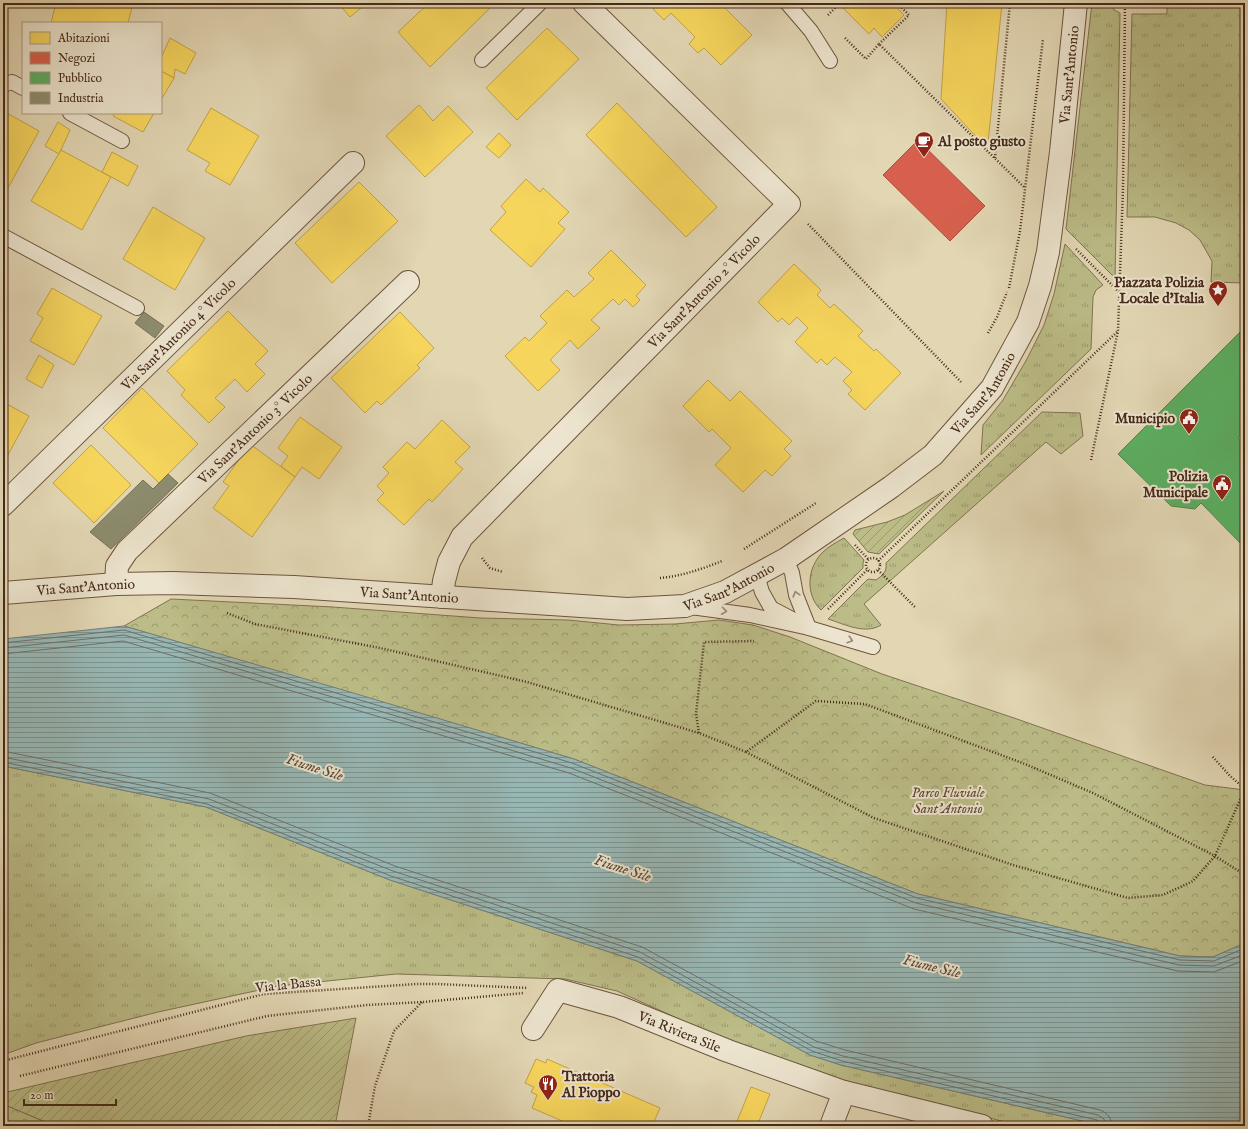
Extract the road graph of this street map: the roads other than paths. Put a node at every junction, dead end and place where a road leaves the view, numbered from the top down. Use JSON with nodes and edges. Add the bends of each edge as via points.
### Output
{"nodes":[{"id":1,"x":540,"y":3,"type":"edge"},
{"id":2,"x":584,"y":3,"type":"edge"},
{"id":3,"x":787,"y":3,"type":"edge"},
{"id":4,"x":1076,"y":3,"type":"edge"},
{"id":5,"x":482,"y":60,"type":"dead end"},
{"id":6,"x":830,"y":61,"type":"dead end"},
{"id":7,"x":3,"y":85,"type":"edge"},
{"id":8,"x":22,"y":87,"type":"edge"},
{"id":9,"x":72,"y":114,"type":"edge"},
{"id":10,"x":122,"y":141,"type":"dead end"},
{"id":11,"x":353,"y":163,"type":"dead end"},
{"id":12,"x":3,"y":236,"type":"edge"},
{"id":13,"x":408,"y":282,"type":"dead end"},
{"id":14,"x":137,"y":308,"type":"dead end"},
{"id":15,"x":3,"y":505,"type":"edge"},
{"id":16,"x":786,"y":559,"type":"junction"},
{"id":17,"x":757,"y":575,"type":"junction"},
{"id":18,"x":116,"y":584,"type":"junction"},
{"id":19,"x":3,"y":593,"type":"edge"},
{"id":20,"x":442,"y":597,"type":"junction"},
{"id":21,"x":685,"y":606,"type":"junction"},
{"id":22,"x":810,"y":628,"type":"junction"},
{"id":23,"x":873,"y":647,"type":"dead end"},
{"id":24,"x":533,"y":1029,"type":"dead end"},
{"id":25,"x":844,"y":1092,"type":"junction"},
{"id":26,"x":831,"y":1126,"type":"edge"},
{"id":27,"x":982,"y":1126,"type":"edge"}],
"edges":[{"from":1,"to":5,"type":"lane"},
{"from":2,"to":20,"type":"street","name":"Via Sant'Antonio 2° Vicolo","via":[[789,204],[462,537],[449,562]]},
{"from":3,"to":6,"type":"lane","via":[[811,31]]},
{"from":4,"to":16,"type":"street","name":"Via Sant'Antonio","via":[[1048,252],[1028,322],[992,388],[933,455]]},
{"from":7,"to":8,"type":"lane","via":[[12,82]]},
{"from":9,"to":10,"type":"lane"},
{"from":11,"to":15,"type":"street","name":"Via Sant'Antonio 4° Vicolo"},
{"from":12,"to":14,"type":"lane"},
{"from":13,"to":18,"type":"street","name":"Via Sant'Antonio 3° Vicolo","via":[[127,551],[117,566]]},
{"from":16,"to":17,"type":"street","name":"Via Sant'Antonio"},
{"from":22,"to":16,"type":"lane","one_way":true,"via":[[796,595],[792,573]]},
{"from":17,"to":21,"type":"street","name":"Via Sant'Antonio","via":[[725,592]]},
{"from":17,"to":22,"type":"lane","via":[[762,592],[771,608]]},
{"from":18,"to":19,"type":"street","name":"Via Sant'Antonio"},
{"from":18,"to":20,"type":"street","name":"Via Sant'Antonio","via":[[294,587]]},
{"from":20,"to":21,"type":"street","name":"Via Sant'Antonio","via":[[627,610]]},
{"from":21,"to":22,"type":"lane","one_way":true,"via":[[750,615]]},
{"from":22,"to":23,"type":"lane","one_way":true},
{"from":24,"to":25,"type":"street","name":"Via Riviera Sile","via":[[558,990],[619,1007],[728,1051]]},
{"from":25,"to":26,"type":"street"},
{"from":25,"to":27,"type":"street","name":"Via Riviera Sile"}]}
